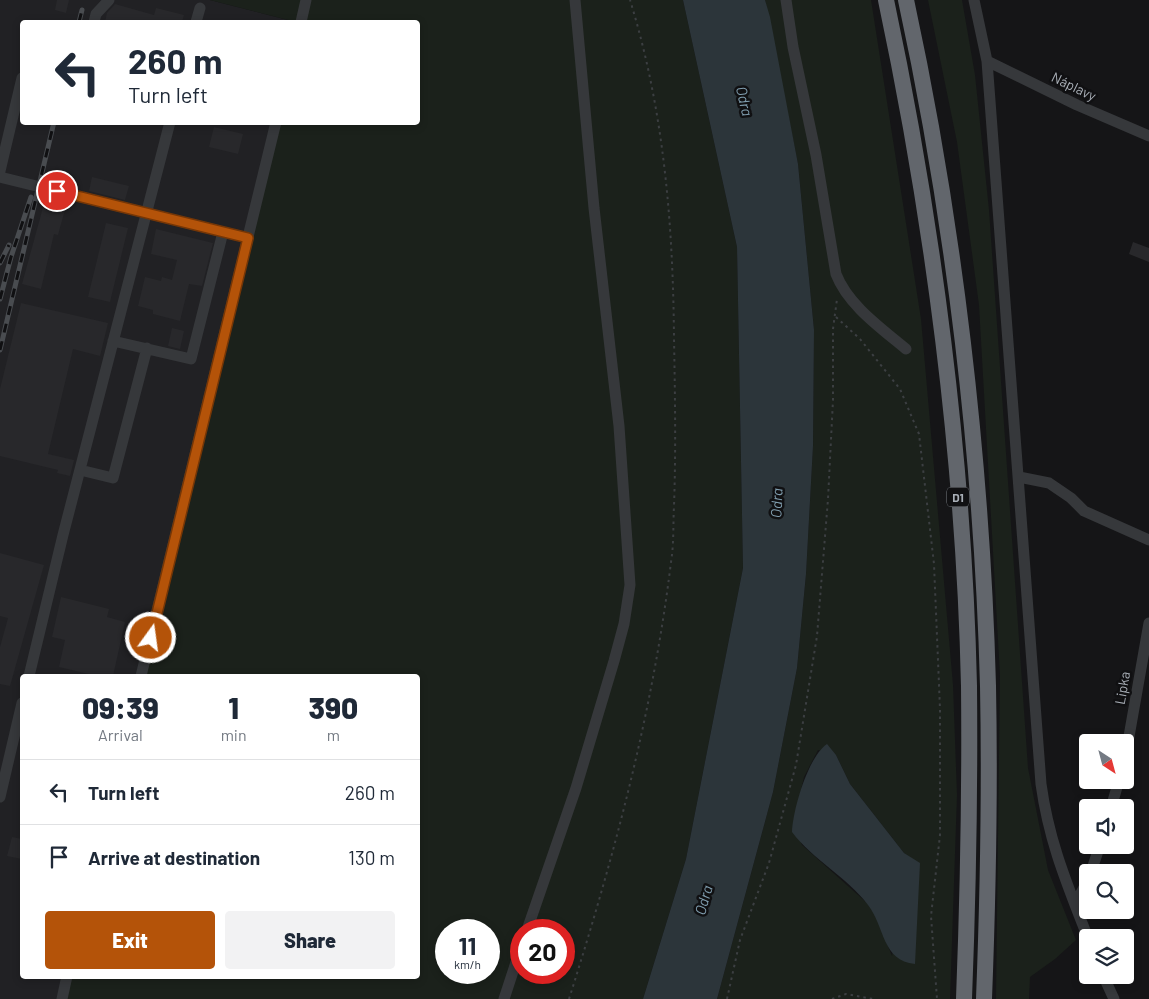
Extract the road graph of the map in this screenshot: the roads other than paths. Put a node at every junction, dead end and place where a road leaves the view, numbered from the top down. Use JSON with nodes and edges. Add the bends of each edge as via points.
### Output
{"nodes":[{"id":1,"x":109,"y":0,"type":"edge"},
{"id":2,"x":306,"y":0,"type":"edge"},
{"id":3,"x":574,"y":0,"type":"edge"},
{"id":4,"x":786,"y":0,"type":"edge"},
{"id":5,"x":886,"y":0,"type":"edge"},
{"id":6,"x":906,"y":0,"type":"edge"},
{"id":7,"x":974,"y":0,"type":"edge"},
{"id":8,"x":200,"y":8,"type":"dead end"},
{"id":9,"x":94,"y":20,"type":"edge"},
{"id":10,"x":197,"y":20,"type":"edge"},
{"id":11,"x":301,"y":20,"type":"edge"},
{"id":12,"x":987,"y":61,"type":"junction"},
{"id":13,"x":20,"y":86,"type":"edge"},
{"id":14,"x":169,"y":125,"type":"edge"},
{"id":15,"x":275,"y":125,"type":"edge"},
{"id":16,"x":1149,"y":136,"type":"edge"},
{"id":17,"x":0,"y":171,"type":"edge"},
{"id":18,"x":0,"y":177,"type":"edge"},
{"id":19,"x":146,"y":213,"type":"junction"},
{"id":20,"x":223,"y":232,"type":"junction"},
{"id":21,"x":248,"y":238,"type":"junction"},
{"id":22,"x":113,"y":341,"type":"junction"},
{"id":23,"x":147,"y":348,"type":"junction"},
{"id":24,"x":906,"y":349,"type":"dead end"},
{"id":25,"x":80,"y":470,"type":"junction"},
{"id":26,"x":1019,"y":476,"type":"junction"},
{"id":27,"x":1149,"y":540,"type":"edge"},
{"id":28,"x":1149,"y":623,"type":"edge"},
{"id":29,"x":29,"y":674,"type":"edge"},
{"id":30,"x":141,"y":674,"type":"edge"},
{"id":31,"x":20,"y":712,"type":"edge"},
{"id":32,"x":1129,"y":734,"type":"edge"},
{"id":33,"x":0,"y":797,"type":"edge"},
{"id":34,"x":1079,"y":898,"type":"edge"},
{"id":35,"x":1076,"y":904,"type":"junction"},
{"id":36,"x":531,"y":919,"type":"edge"},
{"id":37,"x":1085,"y":929,"type":"edge"},
{"id":38,"x":67,"y":979,"type":"edge"},
{"id":39,"x":510,"y":981,"type":"edge"},
{"id":40,"x":1107,"y":984,"type":"edge"},
{"id":41,"x":62,"y":999,"type":"edge"},
{"id":42,"x":504,"y":999,"type":"edge"},
{"id":43,"x":964,"y":999,"type":"edge"},
{"id":44,"x":984,"y":999,"type":"edge"},
{"id":45,"x":1114,"y":999,"type":"edge"}],
"edges":[{"from":1,"to":9,"type":"street"},
{"from":2,"to":11,"type":"street"},
{"from":3,"to":36,"type":"street","via":[[619,426],[630,585],[624,624],[576,788]]},
{"from":4,"to":24,"type":"street","via":[[839,282],[862,311]]},
{"from":5,"to":43,"type":"highway","number":"D1","via":[[914,144],[935,283],[956,465],[968,684],[970,854]]},
{"from":6,"to":44,"type":"highway","number":"D1","via":[[935,150],[956,292],[974,457],[988,686],[989,858]]},
{"from":7,"to":12,"type":"street"},
{"from":8,"to":10,"type":"street"},
{"from":12,"to":16,"type":"street","name":"Náplavy"},
{"from":12,"to":26,"type":"street"},
{"from":13,"to":17,"type":"street"},
{"from":14,"to":19,"type":"street"},
{"from":15,"to":21,"type":"street"},
{"from":18,"to":19,"type":"street"},
{"from":19,"to":20,"type":"street"},
{"from":19,"to":22,"type":"street"},
{"from":20,"to":21,"type":"street"},
{"from":20,"to":23,"type":"street","via":[[191,359]]},
{"from":21,"to":30,"type":"street"},
{"from":22,"to":23,"type":"street"},
{"from":22,"to":25,"type":"street"},
{"from":23,"to":25,"type":"street","via":[[113,478]]},
{"from":25,"to":29,"type":"street"},
{"from":26,"to":27,"type":"street","via":[[1048,483],[1072,498],[1084,511]]},
{"from":26,"to":35,"type":"street","via":[[1043,802],[1055,855]]},
{"from":28,"to":32,"type":"street","name":"Lipka"},
{"from":31,"to":33,"type":"street"},
{"from":34,"to":35,"type":"street"},
{"from":35,"to":37,"type":"street"},
{"from":38,"to":41,"type":"street"},
{"from":39,"to":42,"type":"street"},
{"from":40,"to":45,"type":"street"}]}
